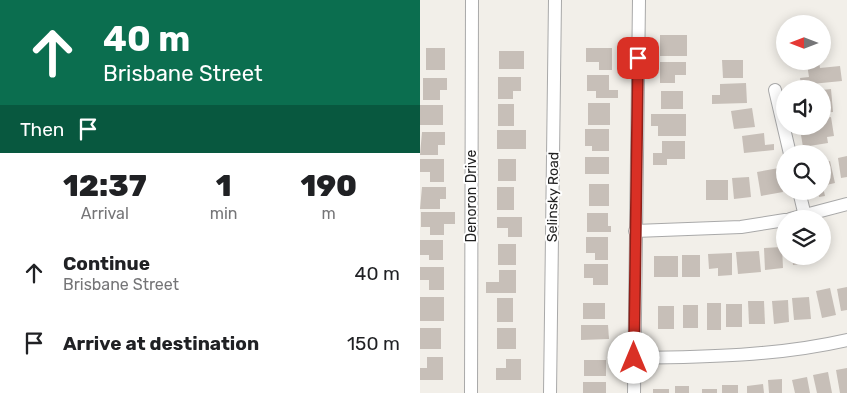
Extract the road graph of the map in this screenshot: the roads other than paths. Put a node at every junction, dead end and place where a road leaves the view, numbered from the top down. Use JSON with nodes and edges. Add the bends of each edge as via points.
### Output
{"nodes":[{"id":1,"x":472,"y":0,"type":"edge"},
{"id":2,"x":555,"y":0,"type":"edge"},
{"id":3,"x":639,"y":0,"type":"edge"},
{"id":4,"x":775,"y":90,"type":"dead end"},
{"id":5,"x":788,"y":145,"type":"edge"},
{"id":6,"x":847,"y":204,"type":"edge"},
{"id":7,"x":826,"y":210,"type":"edge"},
{"id":8,"x":776,"y":221,"type":"edge"},
{"id":9,"x":635,"y":231,"type":"junction"},
{"id":10,"x":847,"y":340,"type":"edge"},
{"id":11,"x":634,"y":358,"type":"junction"},
{"id":12,"x":470,"y":393,"type":"edge"},
{"id":13,"x":550,"y":393,"type":"edge"},
{"id":14,"x":634,"y":393,"type":"edge"}],
"edges":[{"from":1,"to":12,"type":"street","name":"Denoron Drive"},
{"from":2,"to":13,"type":"street","name":"Selinsky Road"},
{"from":3,"to":9,"type":"street"},
{"from":4,"to":5,"type":"street"},
{"from":6,"to":7,"type":"street"},
{"from":8,"to":9,"type":"street","via":[[741,227]]},
{"from":9,"to":11,"type":"street"},
{"from":10,"to":11,"type":"street","via":[[740,356]]},
{"from":11,"to":14,"type":"street"}]}
